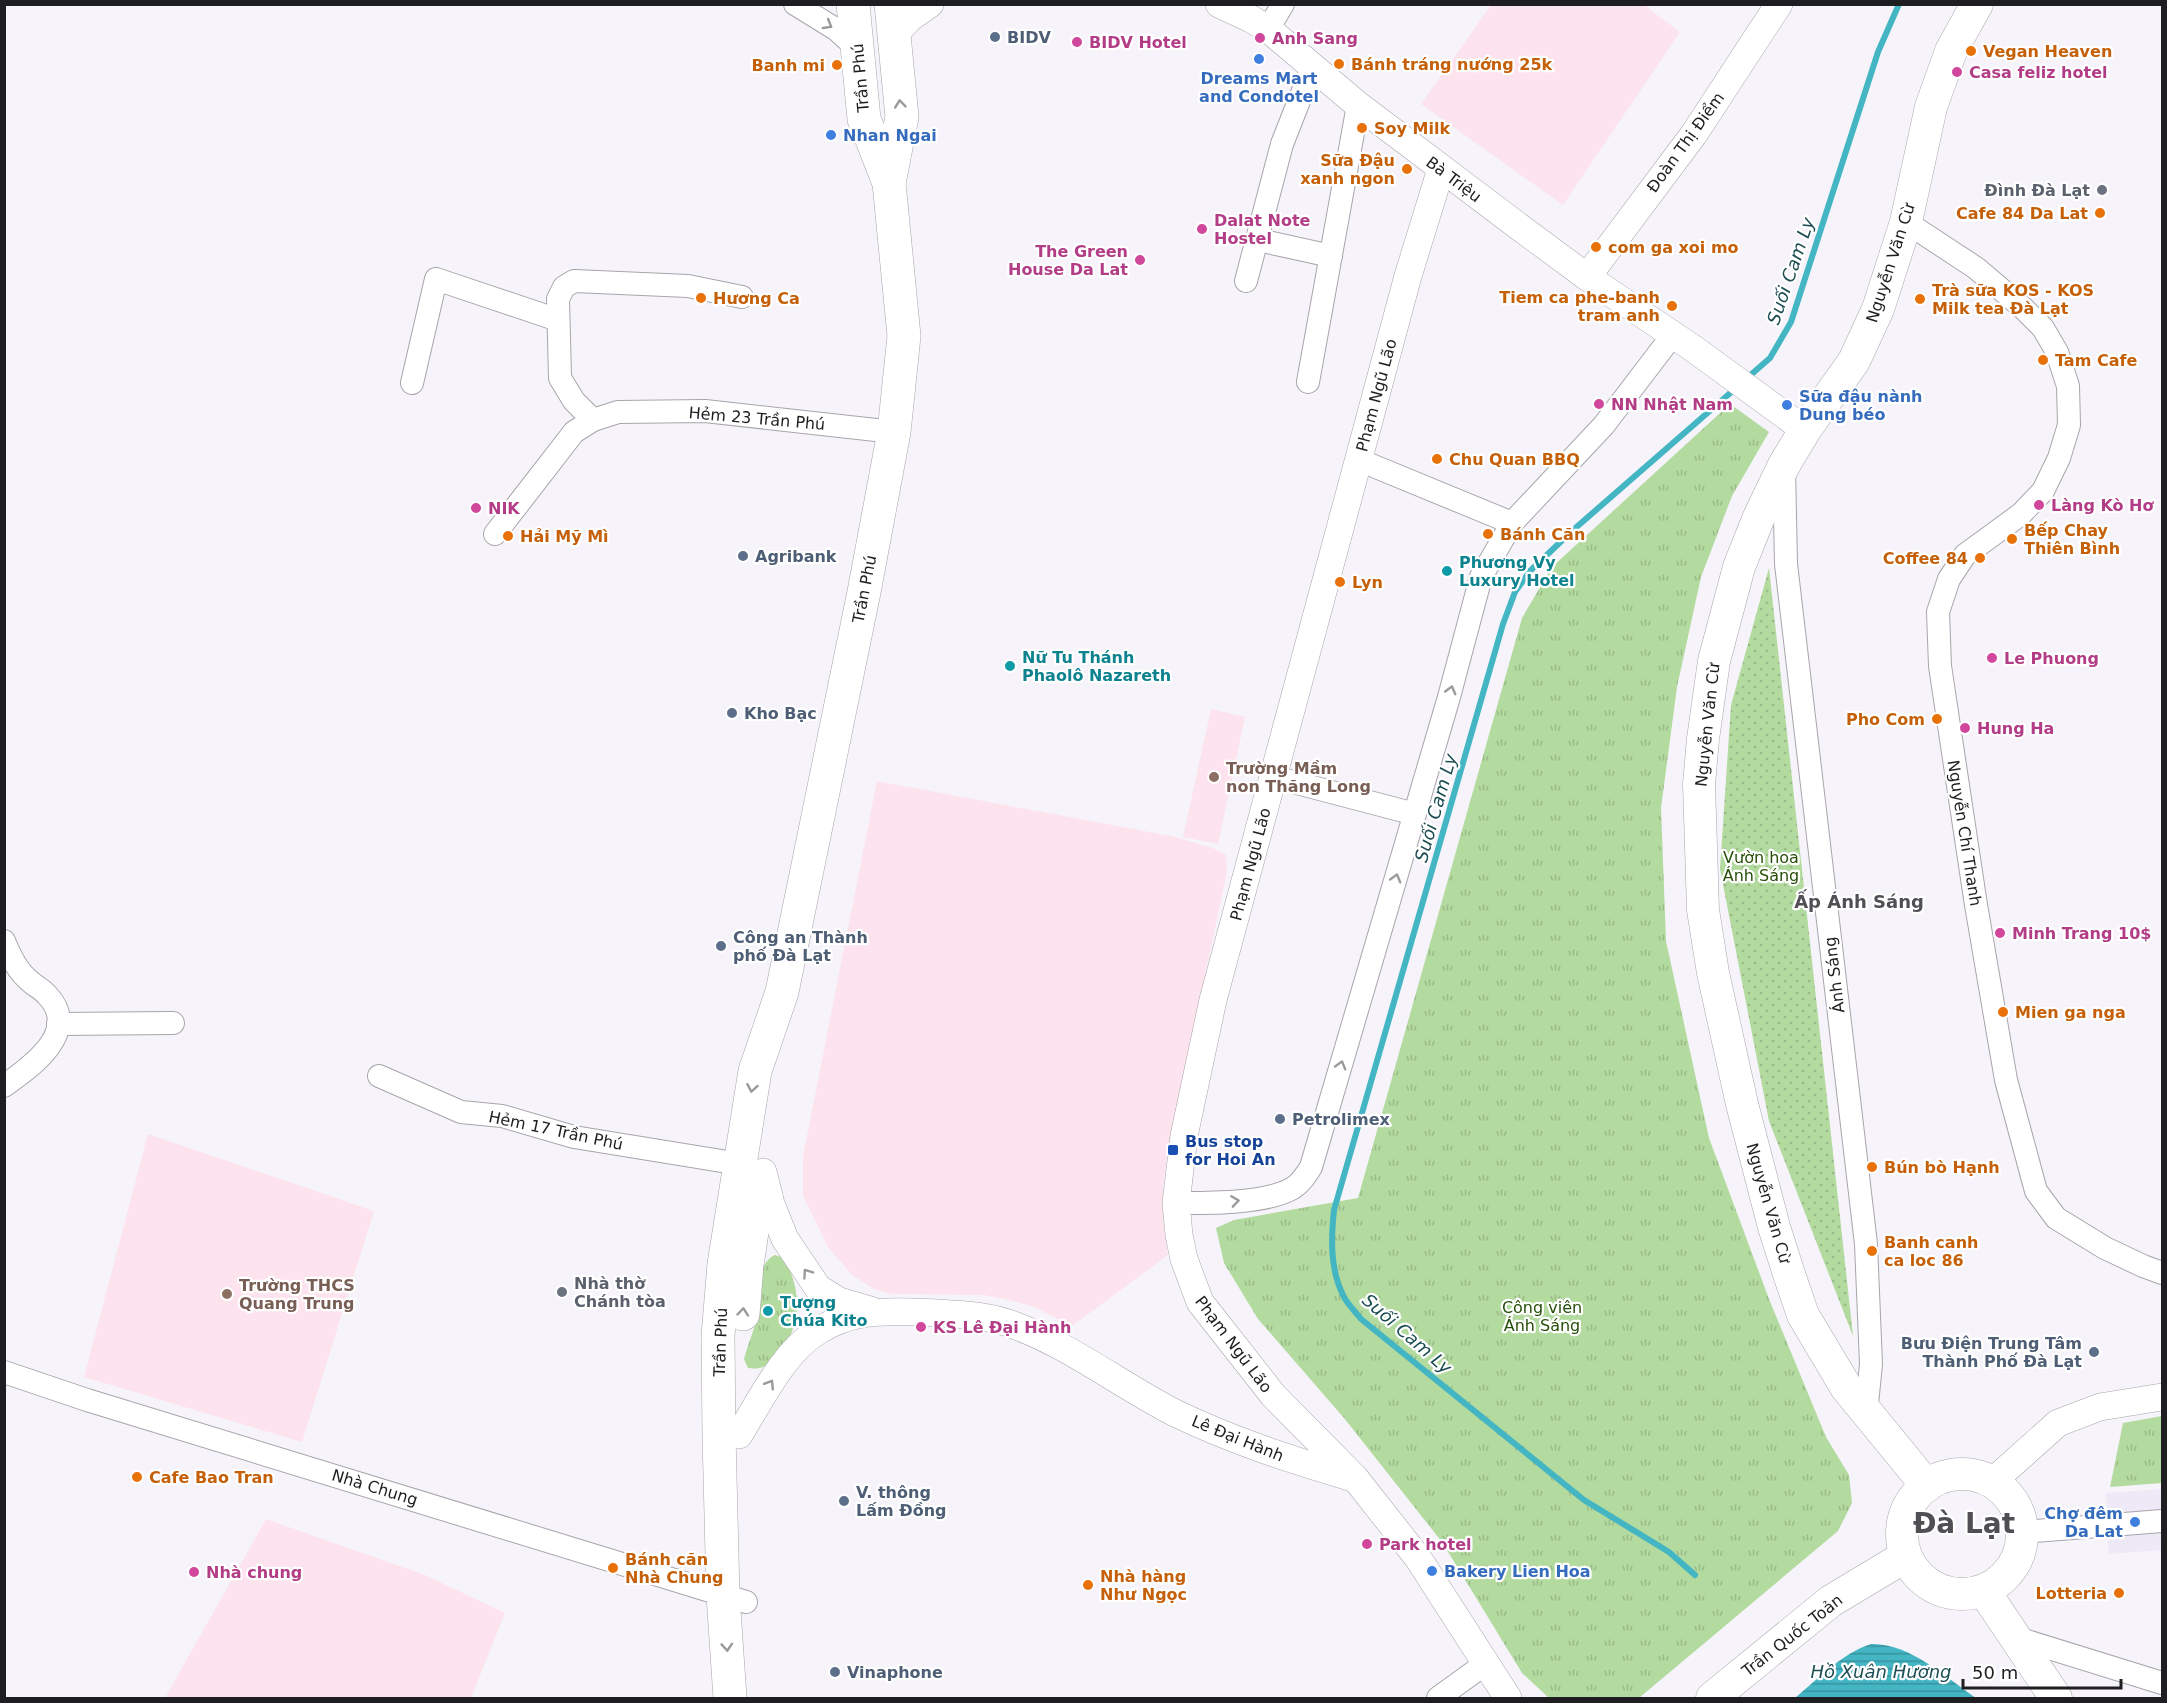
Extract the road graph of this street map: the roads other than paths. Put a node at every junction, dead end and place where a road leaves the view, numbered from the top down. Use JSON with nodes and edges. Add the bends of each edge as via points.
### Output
{"nodes":[{"id":1,"x":795,"y":4,"type":"edge"},
{"id":2,"x":853,"y":4,"type":"edge"},
{"id":3,"x":930,"y":4,"type":"edge"},
{"id":4,"x":1219,"y":4,"type":"edge"},
{"id":5,"x":1283,"y":4,"type":"edge"},
{"id":6,"x":1779,"y":4,"type":"edge"},
{"id":7,"x":1977,"y":4,"type":"edge"},
{"id":8,"x":892,"y":20,"type":"edge"},
{"id":9,"x":1268,"y":29,"type":"junction"},
{"id":10,"x":858,"y":49,"type":"junction"},
{"id":11,"x":1312,"y":68,"type":"junction"},
{"id":12,"x":1358,"y":105,"type":"junction"},
{"id":13,"x":1441,"y":169,"type":"junction"},
{"id":14,"x":889,"y":183,"type":"junction"},
{"id":15,"x":1906,"y":222,"type":"junction"},
{"id":16,"x":1258,"y":240,"type":"junction"},
{"id":17,"x":1331,"y":256,"type":"junction"},
{"id":18,"x":1587,"y":277,"type":"junction"},
{"id":19,"x":1246,"y":281,"type":"dead end"},
{"id":20,"x":742,"y":297,"type":"dead end"},
{"id":21,"x":558,"y":320,"type":"junction"},
{"id":22,"x":1683,"y":342,"type":"junction"},
{"id":23,"x":1308,"y":382,"type":"dead end"},
{"id":24,"x":412,"y":384,"type":"dead end"},
{"id":25,"x":593,"y":420,"type":"junction"},
{"id":26,"x":1805,"y":430,"type":"junction"},
{"id":27,"x":894,"y":432,"type":"junction"},
{"id":28,"x":1359,"y":460,"type":"junction"},
{"id":29,"x":1784,"y":465,"type":"junction"},
{"id":30,"x":1512,"y":523,"type":"junction"},
{"id":31,"x":495,"y":534,"type":"dead end"},
{"id":32,"x":1274,"y":777,"type":"junction"},
{"id":33,"x":1415,"y":814,"type":"junction"},
{"id":34,"x":4,"y":941,"type":"edge"},
{"id":35,"x":173,"y":1023,"type":"dead end"},
{"id":36,"x":58,"y":1024,"type":"junction"},
{"id":37,"x":379,"y":1076,"type":"dead end"},
{"id":38,"x":4,"y":1086,"type":"edge"},
{"id":39,"x":751,"y":1166,"type":"junction"},
{"id":40,"x":1176,"y":1203,"type":"junction"},
{"id":41,"x":2163,"y":1273,"type":"edge"},
{"id":42,"x":874,"y":1311,"type":"junction"},
{"id":43,"x":4,"y":1372,"type":"edge"},
{"id":44,"x":2163,"y":1397,"type":"edge"},
{"id":45,"x":1866,"y":1414,"type":"junction"},
{"id":46,"x":729,"y":1435,"type":"junction"},
{"id":47,"x":1355,"y":1478,"type":"junction"},
{"id":48,"x":1992,"y":1482,"type":"junction"},
{"id":49,"x":1927,"y":1486,"type":"junction"},
{"id":50,"x":2163,"y":1521,"type":"edge"},
{"id":51,"x":2022,"y":1532,"type":"junction"},
{"id":52,"x":1906,"y":1556,"type":"junction"},
{"id":53,"x":1984,"y":1591,"type":"junction"},
{"id":54,"x":735,"y":1598,"type":"junction"},
{"id":55,"x":2017,"y":1638,"type":"junction"},
{"id":56,"x":1485,"y":1664,"type":"junction"},
{"id":57,"x":2163,"y":1683,"type":"edge"},
{"id":58,"x":730,"y":1698,"type":"edge"},
{"id":59,"x":752,"y":1698,"type":"edge"},
{"id":60,"x":1438,"y":1698,"type":"edge"},
{"id":61,"x":1509,"y":1698,"type":"edge"},
{"id":62,"x":1712,"y":1698,"type":"edge"},
{"id":63,"x":2056,"y":1698,"type":"edge"}],
"edges":[{"from":1,"to":10,"type":"street","one_way":true,"via":[[837,30]]},
{"from":2,"to":10,"type":"main road","name":"Trần Phú"},
{"from":3,"to":8,"type":"street","via":[[910,18]]},
{"from":4,"to":9,"type":"street","name":"Bà Triệu"},
{"from":5,"to":9,"type":"street"},
{"from":6,"to":18,"type":"street","name":"Đoàn Thị Điểm","via":[[1694,134]]},
{"from":7,"to":15,"type":"main road","name":"Nguyễn Văn Cừ","via":[[1951,51],[1931,107]]},
{"from":14,"to":8,"type":"main road","name":"Trần Phú","one_way":true,"via":[[902,117]]},
{"from":9,"to":11,"type":"street","name":"Bà Triệu"},
{"from":10,"to":14,"type":"main road","name":"Trần Phú","via":[[864,119]]},
{"from":11,"to":12,"type":"street","name":"Bà Triệu"},
{"from":11,"to":16,"type":"street","via":[[1282,144]]},
{"from":12,"to":13,"type":"street","name":"Bà Triệu"},
{"from":12,"to":17,"type":"street"},
{"from":13,"to":18,"type":"street","name":"Bà Triệu"},
{"from":13,"to":28,"type":"street","name":"Phạm Ngũ Lão"},
{"from":14,"to":27,"type":"main road","name":"Trần Phú","via":[[904,336]]},
{"from":15,"to":26,"type":"main road","name":"Nguyễn Văn Cừ","via":[[1878,309],[1854,361]]},
{"from":15,"to":41,"type":"street","name":"Nguyễn Chí Thanh","via":[[1976,268],[2043,328],[2057,352],[2068,386],[2069,425],[2043,491],[2020,514],[1965,555],[1949,579],[1938,612],[1940,666],[2006,1080],[2036,1191],[2056,1218],[2105,1248]]},
{"from":16,"to":17,"type":"street"},
{"from":16,"to":19,"type":"street"},
{"from":17,"to":23,"type":"street"},
{"from":18,"to":22,"type":"street","name":"Bà Triệu"},
{"from":20,"to":21,"type":"street","via":[[688,286],[574,280],[564,287],[558,299]]},
{"from":21,"to":24,"type":"street","via":[[436,279]]},
{"from":21,"to":25,"type":"street","via":[[560,378],[574,401]]},
{"from":22,"to":26,"type":"street","name":"Bà Triệu"},
{"from":22,"to":30,"type":"street"},
{"from":25,"to":27,"type":"street","name":"Hẻm 23 Trần Phú","via":[[618,412],[705,411]]},
{"from":25,"to":31,"type":"street","name":"Hẻm 23 Trần Phú","via":[[574,432]]},
{"from":26,"to":29,"type":"main road","name":"Nguyễn Văn Cừ"},
{"from":27,"to":39,"type":"main road","name":"Trần Phú","via":[[782,992],[778,1074]]},
{"from":28,"to":30,"type":"street"},
{"from":28,"to":32,"type":"street","name":"Phạm Ngũ Lão"},
{"from":29,"to":45,"type":"street","name":"Ánh Sáng","via":[[1786,564],[1866,1244],[1871,1364]]},
{"from":29,"to":45,"type":"main road","name":"Nguyễn Văn Cừ","via":[[1739,567],[1714,661],[1699,784],[1703,910],[1725,1034],[1789,1274],[1803,1315]]},
{"from":33,"to":30,"type":"street","one_way":true,"via":[[1481,577]]},
{"from":32,"to":33,"type":"street"},
{"from":32,"to":40,"type":"street","name":"Phạm Ngũ Lão","via":[[1213,1000],[1184,1136]]},
{"from":40,"to":33,"type":"street","one_way":true,"via":[[1270,1196],[1292,1189],[1311,1167]]},
{"from":34,"to":36,"type":"street","via":[[19,972],[48,995]]},
{"from":35,"to":36,"type":"street"},
{"from":36,"to":38,"type":"street","via":[[43,1057]]},
{"from":37,"to":39,"type":"street","name":"Hẻm 17 Trần Phú","via":[[461,1112],[502,1116],[574,1137]]},
{"from":42,"to":39,"type":"street","name":"Lê Đại Hành","one_way":true,"via":[[839,1301],[818,1288],[785,1239]]},
{"from":39,"to":46,"type":"main road","name":"Trần Phú","via":[[747,1265]]},
{"from":40,"to":47,"type":"street","name":"Phạm Ngũ Lão","via":[[1184,1259],[1200,1302],[1273,1395]]},
{"from":46,"to":42,"type":"street","name":"Lê Đại Hành","one_way":true,"via":[[796,1350],[815,1332],[840,1318]]},
{"from":42,"to":47,"type":"street","name":"Lê Đại Hành","via":[[951,1313],[1007,1322],[1098,1367],[1174,1412],[1243,1443]]},
{"from":43,"to":54,"type":"street","name":"Nhà Chung"},
{"from":44,"to":48,"type":"street","via":[[2100,1407],[2058,1423]]},
{"from":45,"to":49,"type":"main road","name":"Nguyễn Văn Cừ"},
{"from":46,"to":54,"type":"main road","name":"Trần Phú"},
{"from":47,"to":56,"type":"street","via":[[1418,1558]]},
{"from":48,"to":49,"type":"main road","via":[[1976,1475],[1959,1474],[1942,1477]]},
{"from":48,"to":51,"type":"main road","via":[[2014,1503]]},
{"from":49,"to":52,"type":"main road","via":[[1913,1500],[1905,1517],[1902,1537]]},
{"from":50,"to":51,"type":"street"},
{"from":51,"to":53,"type":"main road","via":[[2020,1551],[2012,1568]]},
{"from":52,"to":53,"type":"main road","via":[[1929,1585],[1947,1593],[1966,1595]]},
{"from":52,"to":62,"type":"main road","name":"Trần Quốc Toản","via":[[1831,1601]]},
{"from":53,"to":55,"type":"main road"},
{"from":54,"to":58,"type":"main road","name":"Trần Phú","one_way":true},
{"from":54,"to":59,"type":"main road","name":"Trần Phú"},
{"from":55,"to":57,"type":"street"},
{"from":55,"to":63,"type":"main road"},
{"from":56,"to":60,"type":"street"},
{"from":56,"to":61,"type":"street"}]}
